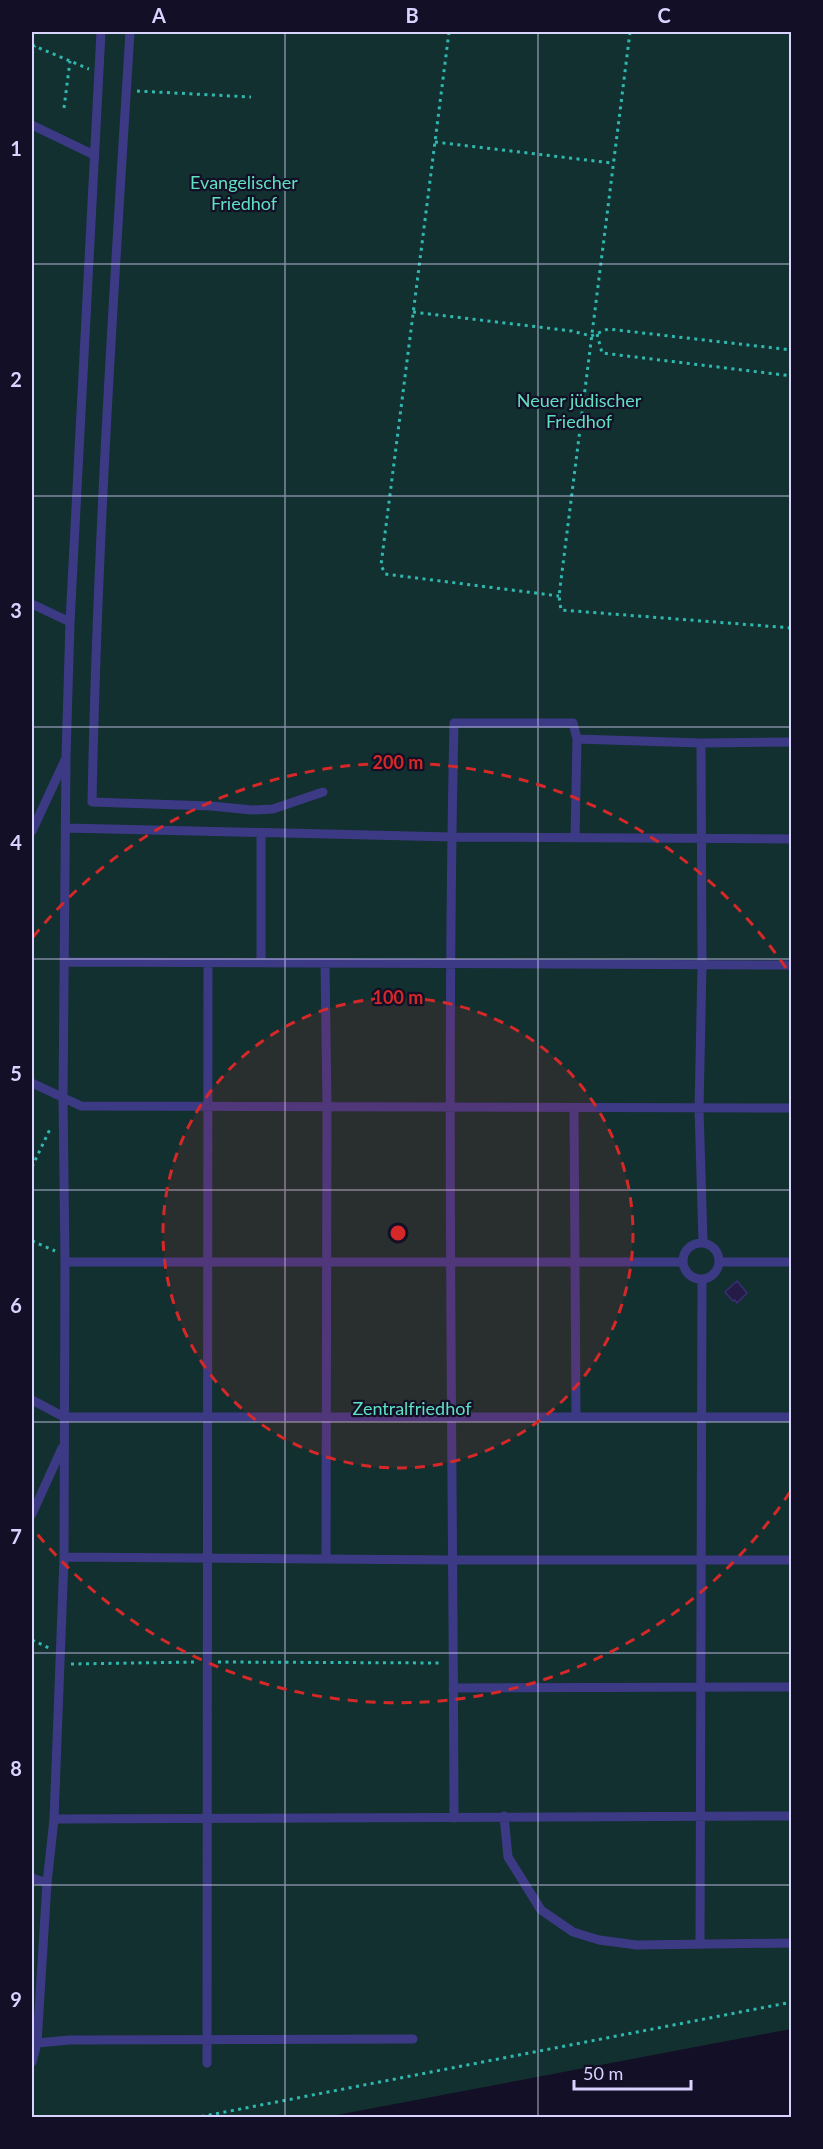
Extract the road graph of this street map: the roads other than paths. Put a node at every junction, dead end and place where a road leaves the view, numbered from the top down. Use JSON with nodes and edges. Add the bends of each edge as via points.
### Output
{"nodes":[{"id":1,"x":101,"y":32,"type":"edge"},
{"id":2,"x":130,"y":32,"type":"edge"},
{"id":3,"x":32,"y":125,"type":"edge"},
{"id":4,"x":94,"y":155,"type":"junction"},
{"id":5,"x":32,"y":604,"type":"edge"},
{"id":6,"x":70,"y":622,"type":"junction"},
{"id":7,"x":577,"y":739,"type":"junction"},
{"id":8,"x":792,"y":742,"type":"edge"},
{"id":9,"x":700,"y":743,"type":"junction"},
{"id":10,"x":66,"y":757,"type":"junction"},
{"id":11,"x":323,"y":792,"type":"dead end"},
{"id":12,"x":67,"y":828,"type":"junction"},
{"id":13,"x":32,"y":831,"type":"edge"},
{"id":14,"x":261,"y":833,"type":"junction"},
{"id":15,"x":452,"y":837,"type":"junction"},
{"id":16,"x":576,"y":838,"type":"junction"},
{"id":17,"x":701,"y":839,"type":"junction"},
{"id":18,"x":792,"y":839,"type":"edge"},
{"id":19,"x":65,"y":962,"type":"junction"},
{"id":20,"x":208,"y":963,"type":"junction"},
{"id":21,"x":261,"y":963,"type":"junction"},
{"id":22,"x":325,"y":963,"type":"junction"},
{"id":23,"x":452,"y":964,"type":"junction"},
{"id":24,"x":792,"y":965,"type":"edge"},
{"id":25,"x":702,"y":966,"type":"junction"},
{"id":26,"x":32,"y":1083,"type":"edge"},
{"id":27,"x":63,"y":1097,"type":"junction"},
{"id":28,"x":209,"y":1107,"type":"junction"},
{"id":29,"x":327,"y":1107,"type":"junction"},
{"id":30,"x":451,"y":1107,"type":"junction"},
{"id":31,"x":574,"y":1108,"type":"junction"},
{"id":32,"x":792,"y":1108,"type":"edge"},
{"id":33,"x":699,"y":1109,"type":"junction"},
{"id":34,"x":703,"y":1242,"type":"junction"},
{"id":35,"x":65,"y":1259,"type":"junction"},
{"id":36,"x":208,"y":1262,"type":"junction"},
{"id":37,"x":326,"y":1262,"type":"junction"},
{"id":38,"x":452,"y":1262,"type":"junction"},
{"id":39,"x":575,"y":1262,"type":"junction"},
{"id":40,"x":683,"y":1262,"type":"junction"},
{"id":41,"x":720,"y":1262,"type":"junction"},
{"id":42,"x":792,"y":1262,"type":"edge"},
{"id":43,"x":702,"y":1279,"type":"junction"},
{"id":44,"x":32,"y":1400,"type":"edge"},
{"id":45,"x":64,"y":1417,"type":"junction"},
{"id":46,"x":208,"y":1417,"type":"junction"},
{"id":47,"x":325,"y":1417,"type":"junction"},
{"id":48,"x":452,"y":1417,"type":"junction"},
{"id":49,"x":576,"y":1417,"type":"junction"},
{"id":50,"x":702,"y":1417,"type":"junction"},
{"id":51,"x":792,"y":1417,"type":"edge"},
{"id":52,"x":63,"y":1446,"type":"junction"},
{"id":53,"x":32,"y":1514,"type":"edge"},
{"id":54,"x":64,"y":1557,"type":"junction"},
{"id":55,"x":207,"y":1558,"type":"junction"},
{"id":56,"x":326,"y":1559,"type":"junction"},
{"id":57,"x":452,"y":1560,"type":"junction"},
{"id":58,"x":792,"y":1560,"type":"edge"},
{"id":59,"x":701,"y":1561,"type":"junction"},
{"id":60,"x":792,"y":1687,"type":"edge"},
{"id":61,"x":453,"y":1688,"type":"junction"},
{"id":62,"x":701,"y":1688,"type":"junction"},
{"id":63,"x":504,"y":1816,"type":"junction"},
{"id":64,"x":702,"y":1816,"type":"junction"},
{"id":65,"x":792,"y":1816,"type":"edge"},
{"id":66,"x":454,"y":1818,"type":"junction"},
{"id":67,"x":54,"y":1819,"type":"junction"},
{"id":68,"x":207,"y":1819,"type":"junction"},
{"id":69,"x":32,"y":1878,"type":"edge"},
{"id":70,"x":47,"y":1883,"type":"junction"},
{"id":71,"x":792,"y":1943,"type":"edge"},
{"id":72,"x":700,"y":1944,"type":"junction"},
{"id":73,"x":207,"y":2038,"type":"junction"},
{"id":74,"x":413,"y":2039,"type":"dead end"},
{"id":75,"x":37,"y":2043,"type":"junction"},
{"id":76,"x":32,"y":2062,"type":"edge"},
{"id":77,"x":207,"y":2063,"type":"dead end"}],
"edges":[{"from":1,"to":4,"type":"lane"},
{"from":2,"to":11,"type":"lane","via":[[106,404],[92,802],[252,810],[273,809]]},
{"from":3,"to":4,"type":"lane"},
{"from":4,"to":6,"type":"lane"},
{"from":5,"to":6,"type":"lane"},
{"from":6,"to":10,"type":"lane"},
{"from":7,"to":9,"type":"lane"},
{"from":7,"to":15,"type":"lane","via":[[573,723],[454,723]]},
{"from":7,"to":16,"type":"lane"},
{"from":8,"to":9,"type":"lane"},
{"from":9,"to":17,"type":"lane"},
{"from":10,"to":12,"type":"lane"},
{"from":10,"to":13,"type":"lane"},
{"from":12,"to":14,"type":"lane"},
{"from":12,"to":19,"type":"lane"},
{"from":14,"to":15,"type":"lane"},
{"from":14,"to":21,"type":"lane"},
{"from":15,"to":16,"type":"lane"},
{"from":15,"to":23,"type":"lane"},
{"from":16,"to":17,"type":"lane"},
{"from":17,"to":18,"type":"lane"},
{"from":17,"to":25,"type":"lane"},
{"from":19,"to":20,"type":"lane"},
{"from":19,"to":27,"type":"lane"},
{"from":20,"to":21,"type":"lane"},
{"from":20,"to":28,"type":"lane"},
{"from":21,"to":22,"type":"lane"},
{"from":22,"to":23,"type":"lane"},
{"from":22,"to":29,"type":"lane"},
{"from":23,"to":25,"type":"lane"},
{"from":23,"to":30,"type":"lane"},
{"from":24,"to":25,"type":"lane"},
{"from":25,"to":33,"type":"lane"},
{"from":26,"to":27,"type":"lane"},
{"from":27,"to":28,"type":"lane","via":[[81,1106]]},
{"from":27,"to":35,"type":"lane"},
{"from":28,"to":29,"type":"lane"},
{"from":28,"to":36,"type":"lane"},
{"from":29,"to":30,"type":"lane"},
{"from":29,"to":37,"type":"lane"},
{"from":30,"to":31,"type":"lane"},
{"from":30,"to":38,"type":"lane"},
{"from":31,"to":33,"type":"lane"},
{"from":31,"to":39,"type":"lane"},
{"from":32,"to":33,"type":"lane"},
{"from":33,"to":34,"type":"lane"},
{"from":34,"to":40,"type":"lane","via":[[691,1246]]},
{"from":34,"to":41,"type":"lane","via":[[717,1251]]},
{"from":35,"to":36,"type":"lane"},
{"from":35,"to":45,"type":"lane"},
{"from":36,"to":37,"type":"lane"},
{"from":36,"to":46,"type":"lane"},
{"from":37,"to":38,"type":"lane"},
{"from":37,"to":47,"type":"lane"},
{"from":38,"to":39,"type":"lane"},
{"from":38,"to":48,"type":"lane"},
{"from":39,"to":40,"type":"lane"},
{"from":39,"to":49,"type":"lane"},
{"from":40,"to":43,"type":"lane","via":[[691,1276]]},
{"from":41,"to":42,"type":"lane"},
{"from":41,"to":43,"type":"lane","via":[[712,1276]]},
{"from":43,"to":50,"type":"lane"},
{"from":44,"to":45,"type":"lane"},
{"from":45,"to":46,"type":"lane"},
{"from":45,"to":52,"type":"lane"},
{"from":46,"to":47,"type":"lane"},
{"from":46,"to":55,"type":"lane"},
{"from":47,"to":48,"type":"lane"},
{"from":47,"to":56,"type":"lane"},
{"from":48,"to":49,"type":"lane"},
{"from":48,"to":57,"type":"lane"},
{"from":49,"to":50,"type":"lane"},
{"from":50,"to":51,"type":"lane"},
{"from":50,"to":59,"type":"lane"},
{"from":52,"to":53,"type":"lane"},
{"from":52,"to":54,"type":"lane"},
{"from":54,"to":55,"type":"lane"},
{"from":54,"to":67,"type":"lane"},
{"from":55,"to":56,"type":"lane"},
{"from":55,"to":68,"type":"lane"},
{"from":56,"to":57,"type":"lane"},
{"from":57,"to":59,"type":"lane"},
{"from":57,"to":61,"type":"lane"},
{"from":58,"to":59,"type":"lane"},
{"from":59,"to":62,"type":"lane"},
{"from":60,"to":62,"type":"lane"},
{"from":61,"to":62,"type":"lane"},
{"from":61,"to":66,"type":"lane"},
{"from":62,"to":64,"type":"lane"},
{"from":63,"to":64,"type":"lane"},
{"from":63,"to":66,"type":"lane"},
{"from":63,"to":72,"type":"lane","via":[[508,1857],[541,1910],[573,1932],[637,1945]]},
{"from":64,"to":65,"type":"lane"},
{"from":64,"to":72,"type":"lane"},
{"from":66,"to":68,"type":"lane"},
{"from":67,"to":68,"type":"lane"},
{"from":67,"to":70,"type":"lane"},
{"from":68,"to":73,"type":"lane"},
{"from":69,"to":70,"type":"lane"},
{"from":70,"to":75,"type":"lane"},
{"from":71,"to":72,"type":"lane"},
{"from":73,"to":74,"type":"lane"},
{"from":73,"to":75,"type":"lane"},
{"from":73,"to":77,"type":"lane"},
{"from":75,"to":76,"type":"lane"}]}
